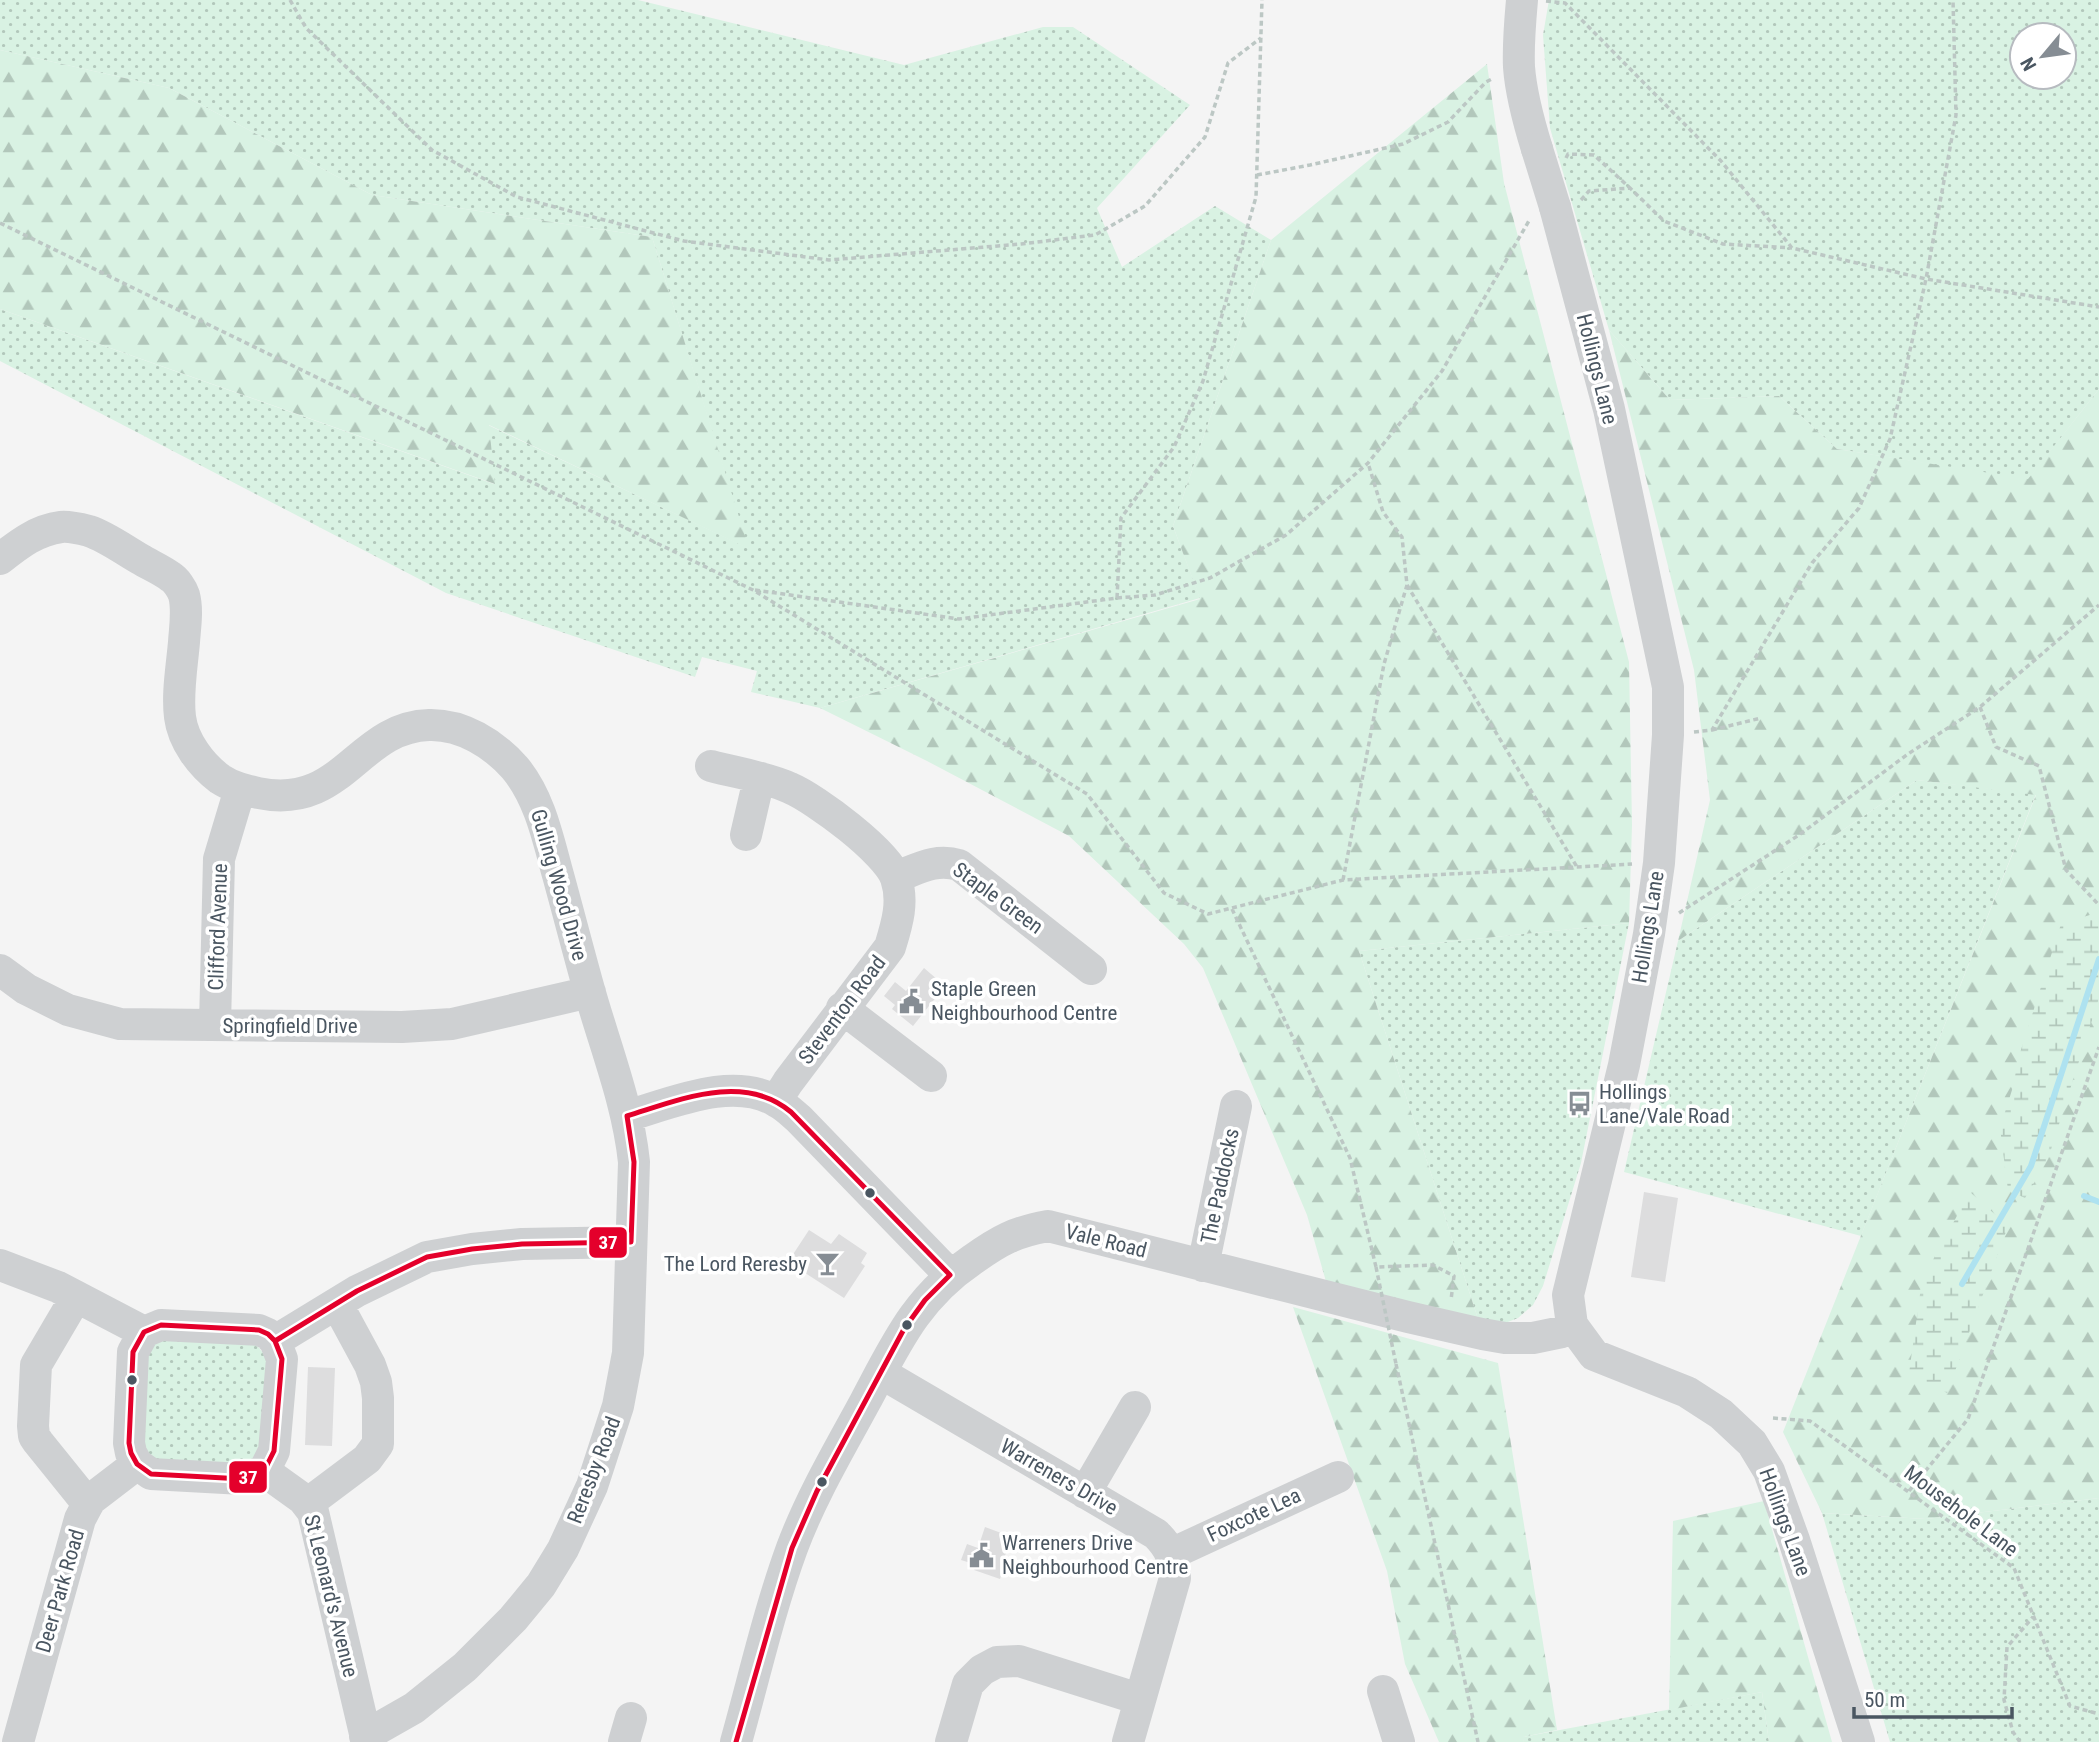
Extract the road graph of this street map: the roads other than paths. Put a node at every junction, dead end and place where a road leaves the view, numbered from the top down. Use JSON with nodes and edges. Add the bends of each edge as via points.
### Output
{"nodes":[{"id":1,"x":1522,"y":0,"type":"edge"},
{"id":2,"x":0,"y":558,"type":"edge"},
{"id":3,"x":711,"y":766,"type":"dead end"},
{"id":4,"x":759,"y":779,"type":"junction"},
{"id":5,"x":240,"y":789,"type":"junction"},
{"id":6,"x":746,"y":835,"type":"dead end"},
{"id":7,"x":896,"y":877,"type":"junction"},
{"id":8,"x":1091,"y":969,"type":"dead end"},
{"id":9,"x":0,"y":970,"type":"edge"},
{"id":10,"x":590,"y":992,"type":"junction"},
{"id":11,"x":842,"y":1008,"type":"junction"},
{"id":12,"x":215,"y":1025,"type":"junction"},
{"id":13,"x":931,"y":1076,"type":"dead end"},
{"id":14,"x":776,"y":1101,"type":"junction"},
{"id":15,"x":1236,"y":1106,"type":"dead end"},
{"id":16,"x":627,"y":1116,"type":"junction"},
{"id":17,"x":631,"y":1242,"type":"junction"},
{"id":18,"x":0,"y":1265,"type":"edge"},
{"id":19,"x":1203,"y":1266,"type":"junction"},
{"id":20,"x":950,"y":1275,"type":"junction"},
{"id":21,"x":76,"y":1297,"type":"junction"},
{"id":22,"x":337,"y":1304,"type":"junction"},
{"id":23,"x":1572,"y":1325,"type":"junction"},
{"id":24,"x":144,"y":1332,"type":"junction"},
{"id":25,"x":275,"y":1341,"type":"junction"},
{"id":26,"x":881,"y":1373,"type":"junction"},
{"id":27,"x":1135,"y":1407,"type":"dead end"},
{"id":28,"x":137,"y":1464,"type":"junction"},
{"id":29,"x":264,"y":1471,"type":"junction"},
{"id":30,"x":1338,"y":1477,"type":"dead end"},
{"id":31,"x":1085,"y":1493,"type":"junction"},
{"id":32,"x":88,"y":1504,"type":"junction"},
{"id":33,"x":307,"y":1504,"type":"junction"},
{"id":34,"x":1171,"y":1554,"type":"junction"},
{"id":35,"x":1383,"y":1691,"type":"dead end"},
{"id":36,"x":1139,"y":1699,"type":"junction"},
{"id":37,"x":0,"y":1738,"type":"edge"},
{"id":38,"x":366,"y":1739,"type":"edge"},
{"id":39,"x":10,"y":1742,"type":"edge"},
{"id":40,"x":18,"y":1742,"type":"edge"},
{"id":41,"x":736,"y":1742,"type":"edge"},
{"id":42,"x":951,"y":1742,"type":"edge"},
{"id":43,"x":1128,"y":1742,"type":"edge"},
{"id":44,"x":1399,"y":1742,"type":"edge"},
{"id":45,"x":1859,"y":1742,"type":"edge"}],
"edges":[{"from":1,"to":23,"type":"street","name":"Hollings Lane","bridge":true,"via":[[1519,68],[1527,116],[1549,158],[1549,214],[1609,409],[1668,687],[1668,735],[1649,934],[1624,1065],[1567,1295]]},
{"from":2,"to":5,"type":"street","name":"Gulling Wood Drive","via":[[42,530],[64,526],[92,532],[172,577],[184,593],[186,615],[180,719],[200,761]]},
{"from":3,"to":4,"type":"street"},
{"from":4,"to":6,"type":"street"},
{"from":4,"to":7,"type":"street","via":[[805,796],[871,845]]},
{"from":5,"to":10,"type":"street","name":"Gulling Wood Drive","via":[[286,797],[306,793],[323,786],[397,731],[450,726],[473,735],[516,769],[532,795]]},
{"from":5,"to":12,"type":"street","name":"Clifford Avenue","via":[[219,859]]},
{"from":7,"to":8,"type":"street","name":"Staple Green","via":[[931,863],[958,865]]},
{"from":7,"to":11,"type":"street","name":"Steventon Road","via":[[900,899],[890,947]]},
{"from":9,"to":12,"type":"street","name":"Springfield Drive","via":[[26,989],[95,1018],[120,1024]]},
{"from":10,"to":12,"type":"street","name":"Springfield Drive","via":[[452,1024]]},
{"from":10,"to":16,"type":"street","name":"Gulling Wood Drive"},
{"from":11,"to":13,"type":"street"},
{"from":11,"to":14,"type":"street","name":"Steventon Road"},
{"from":14,"to":16,"type":"street","via":[[735,1089]]},
{"from":14,"to":20,"type":"street","via":[[799,1119]]},
{"from":15,"to":19,"type":"street","name":"The Paddocks"},
{"from":16,"to":17,"type":"street","name":"Reresby Road","via":[[634,1162]]},
{"from":17,"to":22,"type":"street","via":[[522,1244],[427,1257]]},
{"from":17,"to":38,"type":"street","name":"Reresby Road","via":[[628,1353],[618,1406],[592,1486],[563,1549],[541,1585],[466,1667]]},
{"from":18,"to":21,"type":"street"},
{"from":19,"to":20,"type":"street","name":"Vale Road","via":[[1048,1226],[1020,1231]]},
{"from":19,"to":23,"type":"street","name":"Vale Road","via":[[1505,1338],[1533,1339]]},
{"from":20,"to":26,"type":"street","name":"Vale Road","via":[[904,1329]]},
{"from":21,"to":24,"type":"street"},
{"from":21,"to":32,"type":"street","via":[[36,1365],[33,1426],[38,1442]]},
{"from":22,"to":25,"type":"street"},
{"from":22,"to":33,"type":"street","via":[[376,1382],[377,1444],[367,1460]]},
{"from":23,"to":45,"type":"street","name":"Hollings Lane","via":[[1594,1355],[1687,1392],[1721,1414],[1752,1443],[1769,1471],[1790,1529]]},
{"from":24,"to":25,"type":"street","via":[[161,1325],[259,1330]]},
{"from":24,"to":28,"type":"street","via":[[133,1352],[132,1365],[129,1443]]},
{"from":25,"to":29,"type":"street","via":[[282,1359],[274,1451]]},
{"from":26,"to":31,"type":"street","name":"Warreners Drive"},
{"from":26,"to":41,"type":"street","name":"Vale Road","via":[[817,1491],[792,1548]]},
{"from":27,"to":31,"type":"street"},
{"from":28,"to":29,"type":"street","via":[[151,1475],[243,1479]]},
{"from":28,"to":32,"type":"street","name":"Deer Park Road"},
{"from":29,"to":33,"type":"street","name":"St Leonard's Avenue"},
{"from":30,"to":34,"type":"street","name":"Foxcote Lea"},
{"from":31,"to":34,"type":"street","name":"Warreners Drive","via":[[1156,1534]]},
{"from":32,"to":40,"type":"street","name":"Deer Park Road"},
{"from":33,"to":38,"type":"street","name":"St Leonard's Avenue","via":[[313,1512]]},
{"from":34,"to":36,"type":"street","via":[[1175,1578]]},
{"from":35,"to":44,"type":"street"},
{"from":36,"to":42,"type":"street","via":[[1019,1661],[997,1662],[968,1684]]},
{"from":36,"to":43,"type":"street"},
{"from":37,"to":39,"type":"street"}]}
